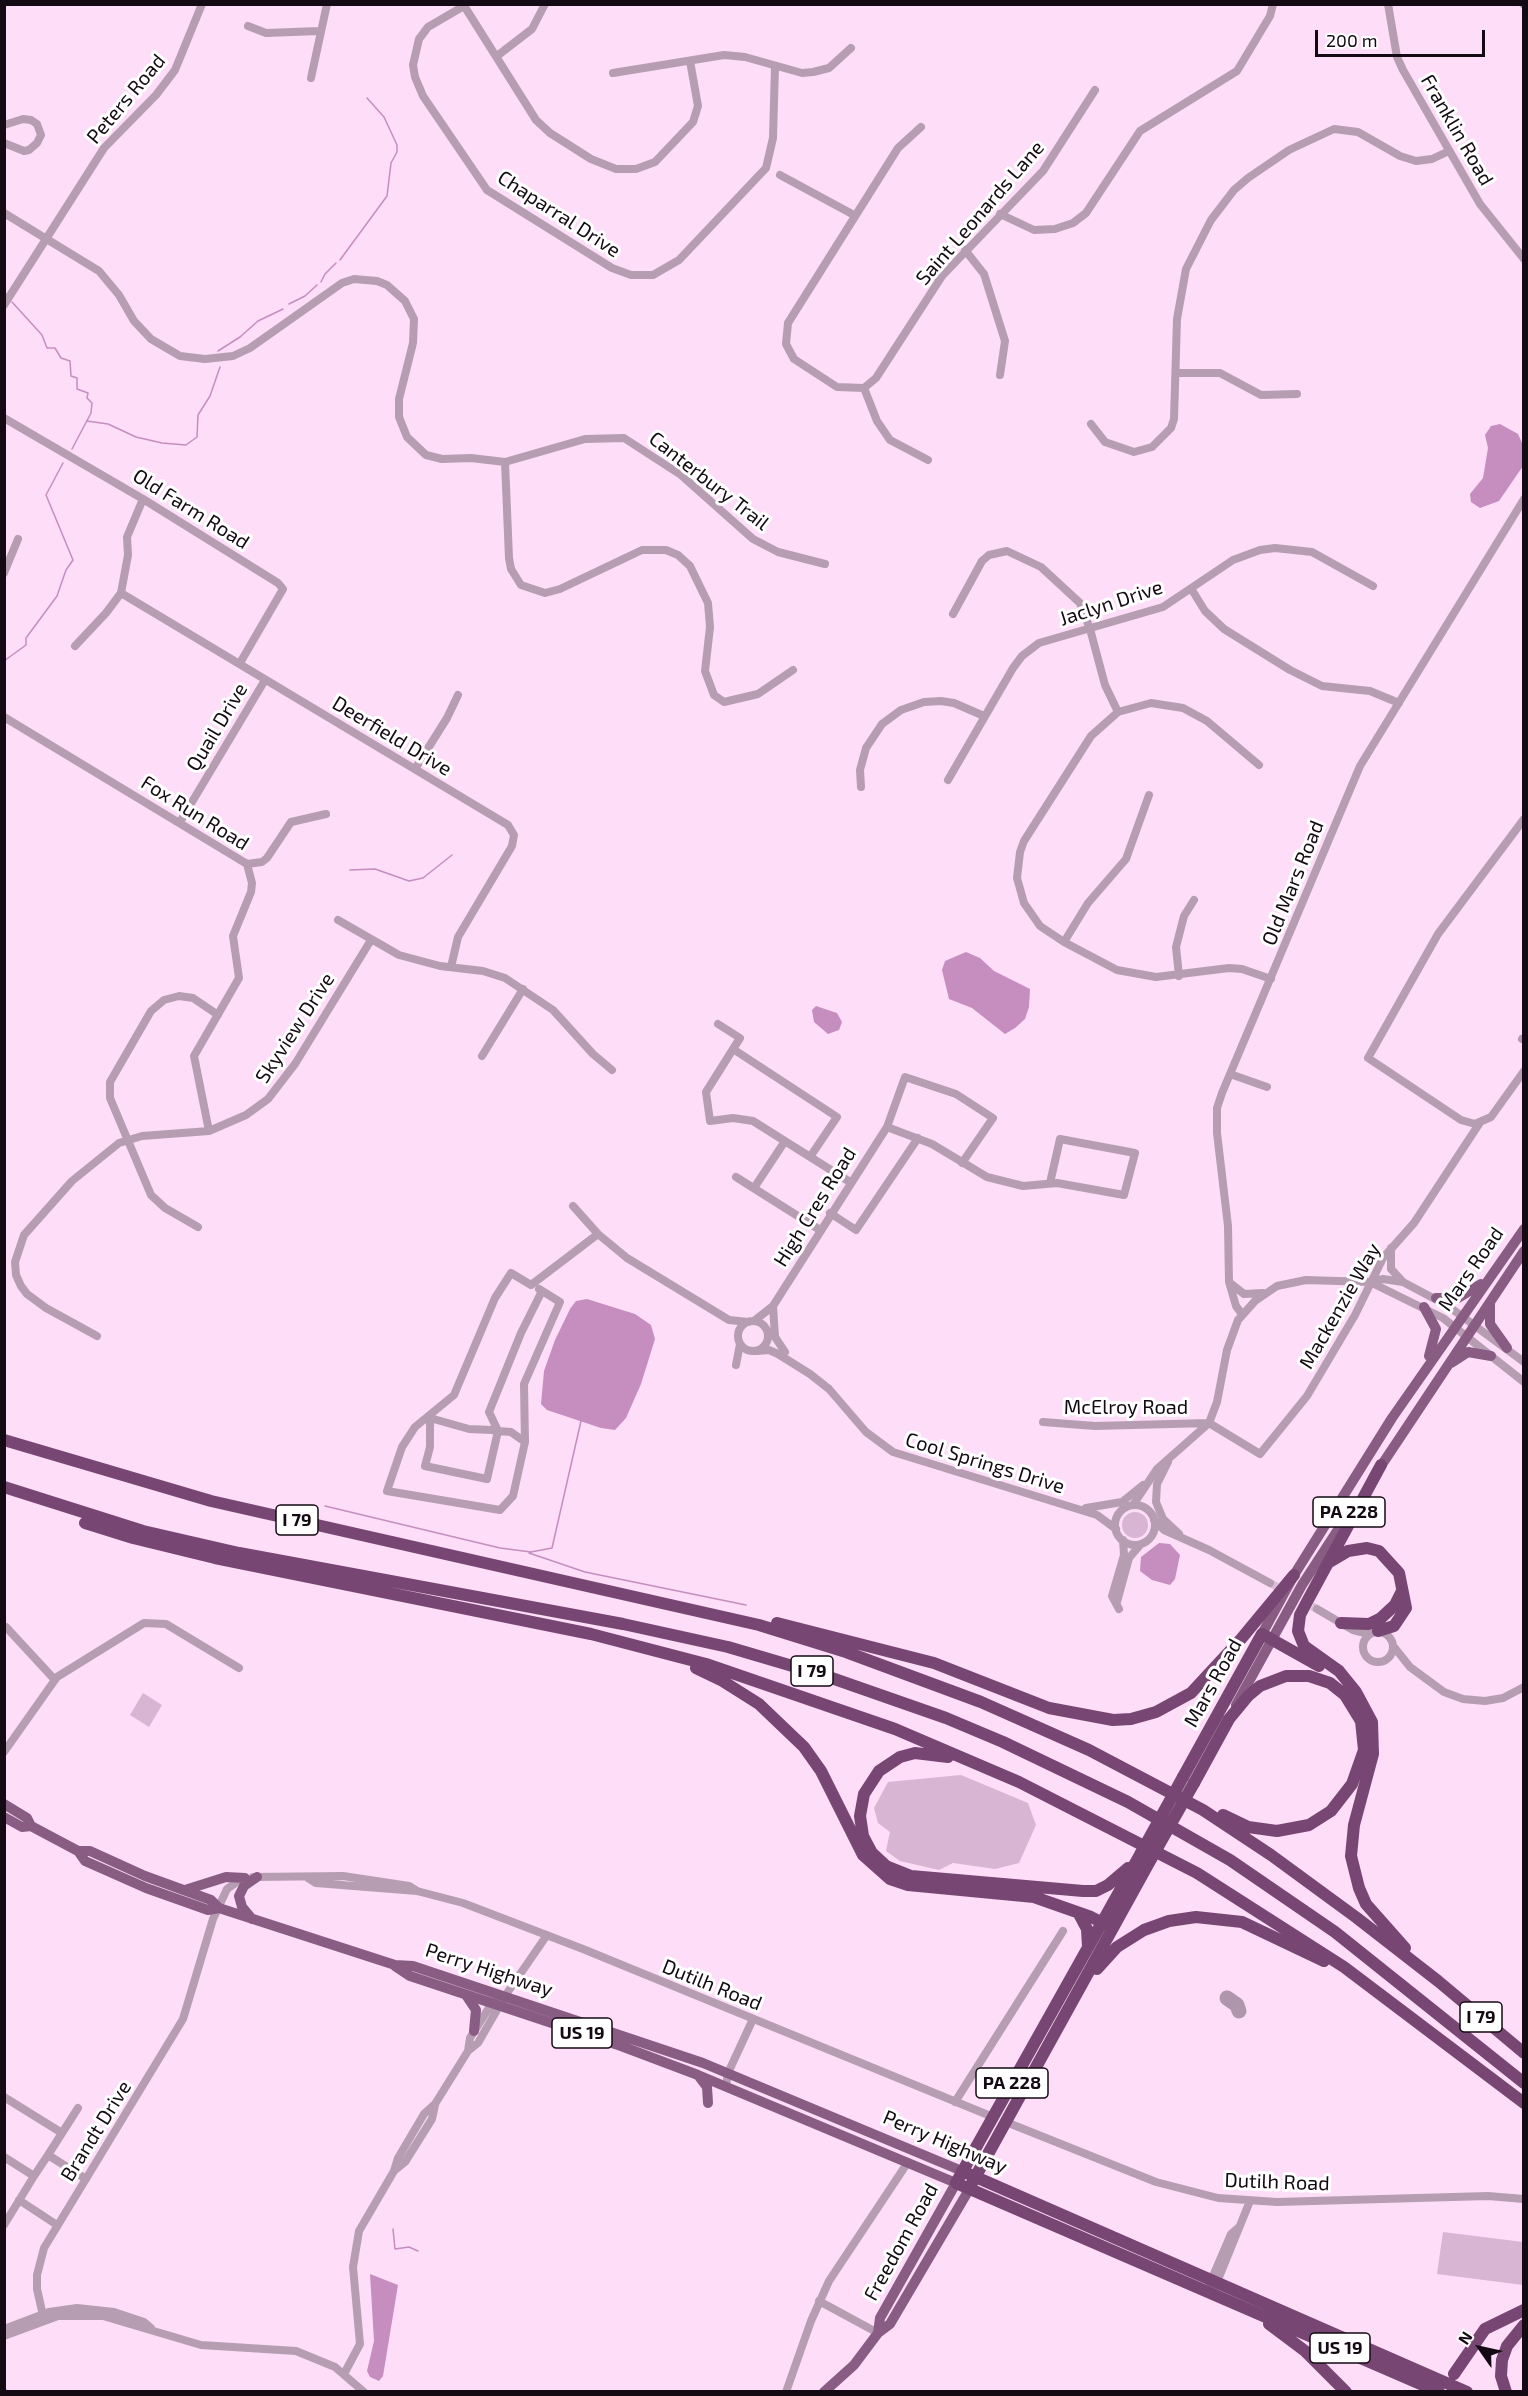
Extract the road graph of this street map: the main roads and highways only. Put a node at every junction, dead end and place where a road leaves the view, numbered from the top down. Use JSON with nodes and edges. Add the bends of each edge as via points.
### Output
{"nodes":[{"id":1,"x":1524,"y":1229,"type":"edge"},
{"id":2,"x":1524,"y":1251,"type":"edge"},
{"id":3,"x":1488,"y":1278,"type":"junction"},
{"id":4,"x":1436,"y":1298,"type":"road end"},
{"id":5,"x":1491,"y":1300,"type":"junction"},
{"id":6,"x":1424,"y":1307,"type":"road end"},
{"id":7,"x":1507,"y":1348,"type":"road end"},
{"id":8,"x":1491,"y":1356,"type":"road end"},
{"id":9,"x":1424,"y":1371,"type":"junction"},
{"id":10,"x":1442,"y":1371,"type":"junction"},
{"id":11,"x":4,"y":1440,"type":"edge"},
{"id":12,"x":1381,"y":1465,"type":"junction"},
{"id":13,"x":4,"y":1487,"type":"edge"},
{"id":14,"x":4,"y":1495,"type":"edge"},
{"id":15,"x":1328,"y":1564,"type":"junction"},
{"id":16,"x":1294,"y":1575,"type":"junction"},
{"id":17,"x":593,"y":1587,"type":"junction"},
{"id":18,"x":1402,"y":1591,"type":"junction"},
{"id":19,"x":1341,"y":1623,"type":"road end"},
{"id":20,"x":1374,"y":1633,"type":"road end"},
{"id":21,"x":1266,"y":1637,"type":"junction"},
{"id":22,"x":633,"y":1646,"type":"junction"},
{"id":23,"x":1348,"y":1684,"type":"junction"},
{"id":24,"x":1229,"y":1719,"type":"junction"},
{"id":25,"x":1141,"y":1776,"type":"junction"},
{"id":26,"x":1188,"y":1780,"type":"junction"},
{"id":27,"x":1019,"y":1782,"type":"junction"},
{"id":28,"x":4,"y":1804,"type":"edge"},
{"id":29,"x":4,"y":1817,"type":"edge"},
{"id":30,"x":31,"y":1826,"type":"junction"},
{"id":31,"x":78,"y":1851,"type":"junction"},
{"id":32,"x":1143,"y":1858,"type":"junction"},
{"id":33,"x":257,"y":1877,"type":"road end"},
{"id":34,"x":245,"y":1878,"type":"road end"},
{"id":35,"x":182,"y":1890,"type":"junction"},
{"id":36,"x":219,"y":1908,"type":"junction"},
{"id":37,"x":1079,"y":1914,"type":"junction"},
{"id":38,"x":252,"y":1919,"type":"junction"},
{"id":39,"x":1107,"y":1925,"type":"junction"},
{"id":40,"x":1088,"y":1947,"type":"junction"},
{"id":41,"x":395,"y":1965,"type":"junction"},
{"id":42,"x":1438,"y":1981,"type":"junction"},
{"id":43,"x":1084,"y":1982,"type":"junction"},
{"id":44,"x":1374,"y":1990,"type":"junction"},
{"id":45,"x":464,"y":1993,"type":"junction"},
{"id":46,"x":500,"y":2001,"type":"junction"},
{"id":47,"x":474,"y":2031,"type":"road end"},
{"id":48,"x":1524,"y":2053,"type":"edge"},
{"id":49,"x":698,"y":2075,"type":"junction"},
{"id":50,"x":1524,"y":2082,"type":"edge"},
{"id":51,"x":708,"y":2103,"type":"dead end"},
{"id":52,"x":1524,"y":2103,"type":"edge"},
{"id":53,"x":963,"y":2171,"type":"junction"},
{"id":54,"x":976,"y":2176,"type":"junction"},
{"id":55,"x":956,"y":2183,"type":"junction"},
{"id":56,"x":970,"y":2188,"type":"junction"},
{"id":57,"x":1212,"y":2287,"type":"junction"},
{"id":58,"x":1240,"y":2306,"type":"junction"},
{"id":59,"x":1524,"y":2310,"type":"edge"},
{"id":60,"x":1524,"y":2325,"type":"edge"},
{"id":61,"x":878,"y":2333,"type":"junction"},
{"id":62,"x":1454,"y":2374,"type":"dead end"},
{"id":63,"x":824,"y":2391,"type":"edge"},
{"id":64,"x":1346,"y":2391,"type":"edge"},
{"id":65,"x":1439,"y":2391,"type":"edge"},
{"id":66,"x":1467,"y":2391,"type":"edge"},
{"id":67,"x":1506,"y":2391,"type":"edge"}],
"edges":[{"from":1,"to":3,"type":"main road","name":"Mars Road","number":"PA 228"},
{"from":2,"to":5,"type":"main road","name":"Mars Road","number":"PA 228"},
{"from":3,"to":4,"type":"main road","via":[[1464,1295],[1449,1300]]},
{"from":3,"to":9,"type":"main road","name":"Mars Road","number":"PA 228"},
{"from":5,"to":7,"type":"main road","via":[[1490,1324]]},
{"from":5,"to":10,"type":"main road","name":"Mars Road","number":"PA 228"},
{"from":6,"to":9,"type":"main road","via":[[1434,1322],[1436,1335]]},
{"from":8,"to":10,"type":"main road","via":[[1468,1352]]},
{"from":9,"to":16,"type":"main road","name":"Mars Road","number":"PA 228"},
{"from":10,"to":12,"type":"main road","name":"Mars Road","number":"PA 228"},
{"from":11,"to":17,"type":"highway","number":"I 79","via":[[211,1501]]},
{"from":12,"to":15,"type":"highway"},
{"from":12,"to":21,"type":"main road","name":"Mars Road","number":"PA 228"},
{"from":13,"to":50,"type":"highway","number":"I 79","via":[[77,1512],[221,1550],[728,1647],[946,1718],[1128,1802],[1230,1860],[1335,1932]]},
{"from":14,"to":22,"type":"highway","via":[[133,1538],[215,1558],[591,1634]]},
{"from":15,"to":18,"type":"highway","via":[[1348,1551],[1379,1551],[1399,1573]]},
{"from":15,"to":23,"type":"highway","via":[[1300,1615],[1298,1631],[1304,1646],[1339,1671]]},
{"from":16,"to":17,"type":"highway","via":[[1191,1693],[1156,1712],[1113,1720],[1049,1708],[934,1663],[827,1634]]},
{"from":16,"to":21,"type":"main road","name":"Mars Road","number":"PA 228"},
{"from":17,"to":25,"type":"highway","number":"I 79","via":[[759,1625],[846,1652],[1013,1716]]},
{"from":18,"to":19,"type":"highway","via":[[1395,1605],[1370,1624]]},
{"from":18,"to":20,"type":"highway","via":[[1406,1608],[1399,1622]]},
{"from":21,"to":23,"type":"highway"},
{"from":21,"to":24,"type":"main road","name":"Mars Road","number":"PA 228"},
{"from":21,"to":26,"type":"highway","name":"Mars Road","number":"PA 228"},
{"from":22,"to":27,"type":"highway","via":[[706,1664],[847,1712]]},
{"from":22,"to":37,"type":"highway","via":[[721,1680],[777,1719],[821,1771],[863,1855],[890,1880],[1034,1897]]},
{"from":23,"to":42,"type":"highway","via":[[1367,1710],[1375,1740],[1352,1840],[1351,1856],[1359,1888],[1375,1916]]},
{"from":24,"to":25,"type":"highway","via":[[1248,1696],[1271,1680],[1294,1675],[1321,1679],[1345,1695],[1361,1721],[1364,1744],[1356,1776],[1338,1804],[1324,1816],[1309,1825],[1277,1831],[1237,1822]]},
{"from":24,"to":26,"type":"highway","name":"Mars Road","number":"PA 228"},
{"from":25,"to":42,"type":"highway","number":"I 79","via":[[1203,1810],[1271,1855]]},
{"from":26,"to":32,"type":"highway","name":"Mars Road","number":"PA 228","bridge":true},
{"from":27,"to":32,"type":"highway","via":[[937,1754],[900,1757],[879,1771],[864,1794],[860,1816],[866,1845],[886,1866],[911,1876],[1083,1891],[1096,1891],[1108,1885]]},
{"from":27,"to":44,"type":"highway","via":[[1197,1873],[1294,1933]]},
{"from":28,"to":30,"type":"main road","name":"Perry Highway","number":"US 19","via":[[27,1818]]},
{"from":29,"to":30,"type":"main road","name":"Perry Highway","number":"US 19","via":[[22,1827]]},
{"from":30,"to":31,"type":"main road","name":"Perry Highway","number":"US 19"},
{"from":31,"to":35,"type":"main road","name":"Perry Highway","number":"US 19","via":[[90,1851]]},
{"from":31,"to":36,"type":"main road","name":"Perry Highway","number":"US 19","via":[[86,1861],[146,1888],[208,1910]]},
{"from":32,"to":39,"type":"highway","name":"Mars Road","number":"PA 228"},
{"from":33,"to":38,"type":"main road","via":[[244,1886],[239,1896]]},
{"from":34,"to":35,"type":"main road","via":[[226,1877]]},
{"from":35,"to":36,"type":"main road","name":"Perry Highway","number":"US 19","via":[[210,1900]]},
{"from":36,"to":38,"type":"main road","name":"Perry Highway","number":"US 19"},
{"from":37,"to":39,"type":"highway"},
{"from":37,"to":40,"type":"highway","via":[[1087,1929]]},
{"from":38,"to":41,"type":"main road","name":"Perry Highway","number":"US 19"},
{"from":39,"to":40,"type":"highway","name":"Mars Road","number":"PA 228"},
{"from":39,"to":43,"type":"highway","name":"Mars Road","number":"PA 228"},
{"from":40,"to":53,"type":"highway","name":"Mars Road","number":"PA 228"},
{"from":41,"to":45,"type":"main road","name":"Perry Highway","number":"US 19","via":[[410,1976]]},
{"from":41,"to":46,"type":"main road","name":"Perry Highway","number":"US 19","via":[[413,1966]]},
{"from":42,"to":48,"type":"highway","number":"I 79"},
{"from":43,"to":44,"type":"highway","via":[[1117,1947],[1135,1935],[1168,1921],[1197,1917],[1228,1919],[1267,1932]]},
{"from":43,"to":54,"type":"highway","name":"Mars Road","number":"PA 228"},
{"from":44,"to":52,"type":"highway"},
{"from":45,"to":46,"type":"main road","name":"Perry Highway","number":"US 19"},
{"from":45,"to":47,"type":"main road","via":[[476,2008]]},
{"from":46,"to":49,"type":"main road","name":"Perry Highway","number":"US 19"},
{"from":46,"to":53,"type":"main road","name":"Perry Highway","number":"US 19","via":[[728,2073]]},
{"from":49,"to":51,"type":"main road","via":[[707,2087]]},
{"from":49,"to":55,"type":"main road","name":"Perry Highway","number":"US 19"},
{"from":53,"to":54,"type":"highway","name":"Perry Highway","number":"US 19"},
{"from":53,"to":55,"type":"highway","name":"Freedom Road","number":"PA 228"},
{"from":54,"to":56,"type":"highway","name":"Mars Road","number":"PA 228"},
{"from":54,"to":57,"type":"highway","name":"Perry Highway","number":"US 19"},
{"from":55,"to":56,"type":"highway","name":"Perry Highway","number":"US 19"},
{"from":55,"to":61,"type":"main road","name":"Freedom Road","via":[[880,2318]]},
{"from":56,"to":57,"type":"highway","name":"Perry Highway","number":"US 19"},
{"from":56,"to":61,"type":"main road","name":"Freedom Road","via":[[890,2324]]},
{"from":57,"to":58,"type":"highway","name":"Perry Highway","number":"US 19"},
{"from":57,"to":66,"type":"highway","name":"Perry Highway","number":"US 19"},
{"from":58,"to":64,"type":"highway","via":[[1296,2343]]},
{"from":58,"to":65,"type":"highway","name":"Perry Highway","number":"US 19"},
{"from":59,"to":62,"type":"highway","via":[[1485,2329]]},
{"from":60,"to":67,"type":"highway","via":[[1507,2346],[1502,2360],[1501,2376]]},
{"from":61,"to":63,"type":"main road","name":"Freedom Road","via":[[860,2358]]}]}
